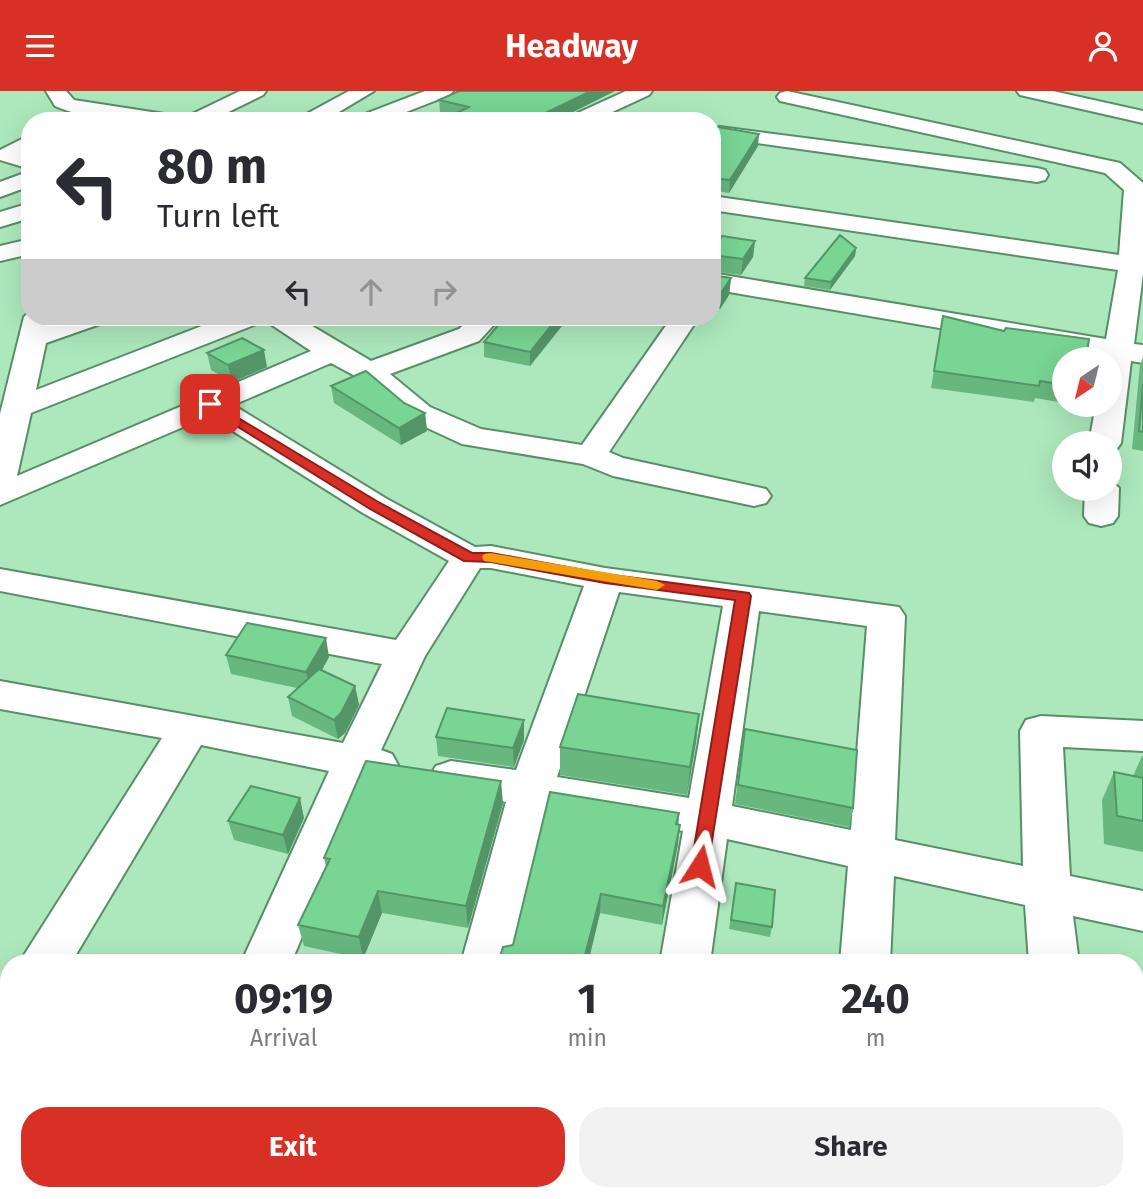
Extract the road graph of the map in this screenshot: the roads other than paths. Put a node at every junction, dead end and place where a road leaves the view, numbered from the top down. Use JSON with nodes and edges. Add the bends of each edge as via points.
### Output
{"nodes":[{"id":1,"x":56,"y":91,"type":"edge"},
{"id":2,"x":256,"y":91,"type":"edge"},
{"id":3,"x":364,"y":91,"type":"edge"},
{"id":4,"x":443,"y":91,"type":"edge"},
{"id":5,"x":642,"y":91,"type":"edge"},
{"id":6,"x":1027,"y":91,"type":"edge"},
{"id":7,"x":792,"y":94,"type":"edge"},
{"id":8,"x":89,"y":109,"type":"junction"},
{"id":9,"x":84,"y":112,"type":"edge"},
{"id":10,"x":110,"y":112,"type":"edge"},
{"id":11,"x":212,"y":112,"type":"edge"},
{"id":12,"x":325,"y":112,"type":"edge"},
{"id":13,"x":388,"y":112,"type":"edge"},
{"id":14,"x":596,"y":112,"type":"edge"},
{"id":15,"x":1143,"y":117,"type":"edge"},
{"id":16,"x":721,"y":132,"type":"edge"},
{"id":17,"x":721,"y":136,"type":"edge"},
{"id":18,"x":21,"y":147,"type":"edge"},
{"id":19,"x":21,"y":160,"type":"edge"},
{"id":20,"x":21,"y":182,"type":"edge"},
{"id":21,"x":1139,"y":188,"type":"edge"},
{"id":22,"x":0,"y":190,"type":"edge"},
{"id":23,"x":721,"y":204,"type":"edge"},
{"id":24,"x":21,"y":213,"type":"edge"},
{"id":25,"x":0,"y":221,"type":"edge"},
{"id":26,"x":21,"y":248,"type":"edge"},
{"id":27,"x":0,"y":254,"type":"edge"},
{"id":28,"x":1137,"y":265,"type":"edge"},
{"id":29,"x":721,"y":283,"type":"edge"},
{"id":30,"x":226,"y":326,"type":"edge"},
{"id":31,"x":293,"y":326,"type":"edge"},
{"id":32,"x":478,"y":326,"type":"edge"},
{"id":33,"x":679,"y":326,"type":"edge"},
{"id":34,"x":36,"y":328,"type":"edge"},
{"id":35,"x":332,"y":352,"type":"junction"},
{"id":36,"x":1131,"y":353,"type":"edge"},
{"id":37,"x":369,"y":372,"type":"junction"},
{"id":38,"x":210,"y":404,"type":"junction"},
{"id":39,"x":18,"y":407,"type":"junction"},
{"id":40,"x":1108,"y":431,"type":"edge"},
{"id":41,"x":591,"y":456,"type":"junction"},
{"id":42,"x":0,"y":479,"type":"edge"},
{"id":43,"x":0,"y":495,"type":"edge"},
{"id":44,"x":754,"y":496,"type":"dead end"},
{"id":45,"x":469,"y":558,"type":"junction"},
{"id":46,"x":605,"y":579,"type":"junction"},
{"id":47,"x":0,"y":580,"type":"edge"},
{"id":48,"x":743,"y":596,"type":"junction"},
{"id":49,"x":406,"y":655,"type":"junction"},
{"id":50,"x":0,"y":695,"type":"edge"},
{"id":51,"x":190,"y":728,"type":"junction"},
{"id":52,"x":1143,"y":736,"type":"edge"},
{"id":53,"x":354,"y":762,"type":"junction"},
{"id":54,"x":531,"y":789,"type":"junction"},
{"id":55,"x":708,"y":818,"type":"junction"},
{"id":56,"x":873,"y":852,"type":"junction"},
{"id":57,"x":1047,"y":888,"type":"junction"},
{"id":58,"x":1143,"y":911,"type":"edge"},
{"id":59,"x":50,"y":954,"type":"edge"},
{"id":60,"x":270,"y":954,"type":"edge"},
{"id":61,"x":488,"y":954,"type":"edge"},
{"id":62,"x":686,"y":954,"type":"edge"},
{"id":63,"x":866,"y":954,"type":"edge"},
{"id":64,"x":1053,"y":954,"type":"edge"}],
"edges":[{"from":1,"to":8,"type":"street","via":[[62,102]]},
{"from":2,"to":11,"type":"street"},
{"from":3,"to":12,"type":"street"},
{"from":4,"to":13,"type":"street"},
{"from":5,"to":14,"type":"street"},
{"from":6,"to":15,"type":"street"},
{"from":7,"to":16,"type":"street"},
{"from":7,"to":21,"type":"street","via":[[1112,169]]},
{"from":8,"to":9,"type":"street"},
{"from":8,"to":10,"type":"street"},
{"from":17,"to":21,"type":"street"},
{"from":18,"to":19,"type":"street","via":[[6,155]]},
{"from":20,"to":22,"type":"street"},
{"from":21,"to":28,"type":"street"},
{"from":23,"to":28,"type":"street"},
{"from":24,"to":25,"type":"street"},
{"from":26,"to":27,"type":"street"},
{"from":28,"to":36,"type":"street"},
{"from":29,"to":36,"type":"street"},
{"from":30,"to":39,"type":"street"},
{"from":31,"to":35,"type":"street"},
{"from":32,"to":37,"type":"street","via":[[469,335]]},
{"from":33,"to":41,"type":"street"},
{"from":34,"to":39,"type":"street"},
{"from":35,"to":37,"type":"street"},
{"from":35,"to":38,"type":"street"},
{"from":36,"to":40,"type":"street"},
{"from":37,"to":41,"type":"street","via":[[419,413],[473,437]]},
{"from":38,"to":43,"type":"street"},
{"from":38,"to":45,"type":"street"},
{"from":39,"to":42,"type":"street"},
{"from":41,"to":44,"type":"street","via":[[613,466]]},
{"from":45,"to":46,"type":"street","via":[[491,557]]},
{"from":45,"to":49,"type":"street"},
{"from":46,"to":48,"type":"street"},
{"from":46,"to":54,"type":"street"},
{"from":47,"to":49,"type":"street"},
{"from":48,"to":55,"type":"street"},
{"from":48,"to":56,"type":"street","via":[[886,616]]},
{"from":49,"to":53,"type":"street"},
{"from":50,"to":51,"type":"street"},
{"from":51,"to":53,"type":"street"},
{"from":51,"to":59,"type":"street"},
{"from":52,"to":57,"type":"street","via":[[1041,731]]},
{"from":53,"to":54,"type":"street"},
{"from":53,"to":60,"type":"street"},
{"from":54,"to":55,"type":"street"},
{"from":54,"to":61,"type":"street"},
{"from":55,"to":56,"type":"street"},
{"from":55,"to":62,"type":"street"},
{"from":56,"to":57,"type":"street"},
{"from":56,"to":63,"type":"street"},
{"from":57,"to":58,"type":"street"},
{"from":57,"to":64,"type":"street"}]}
